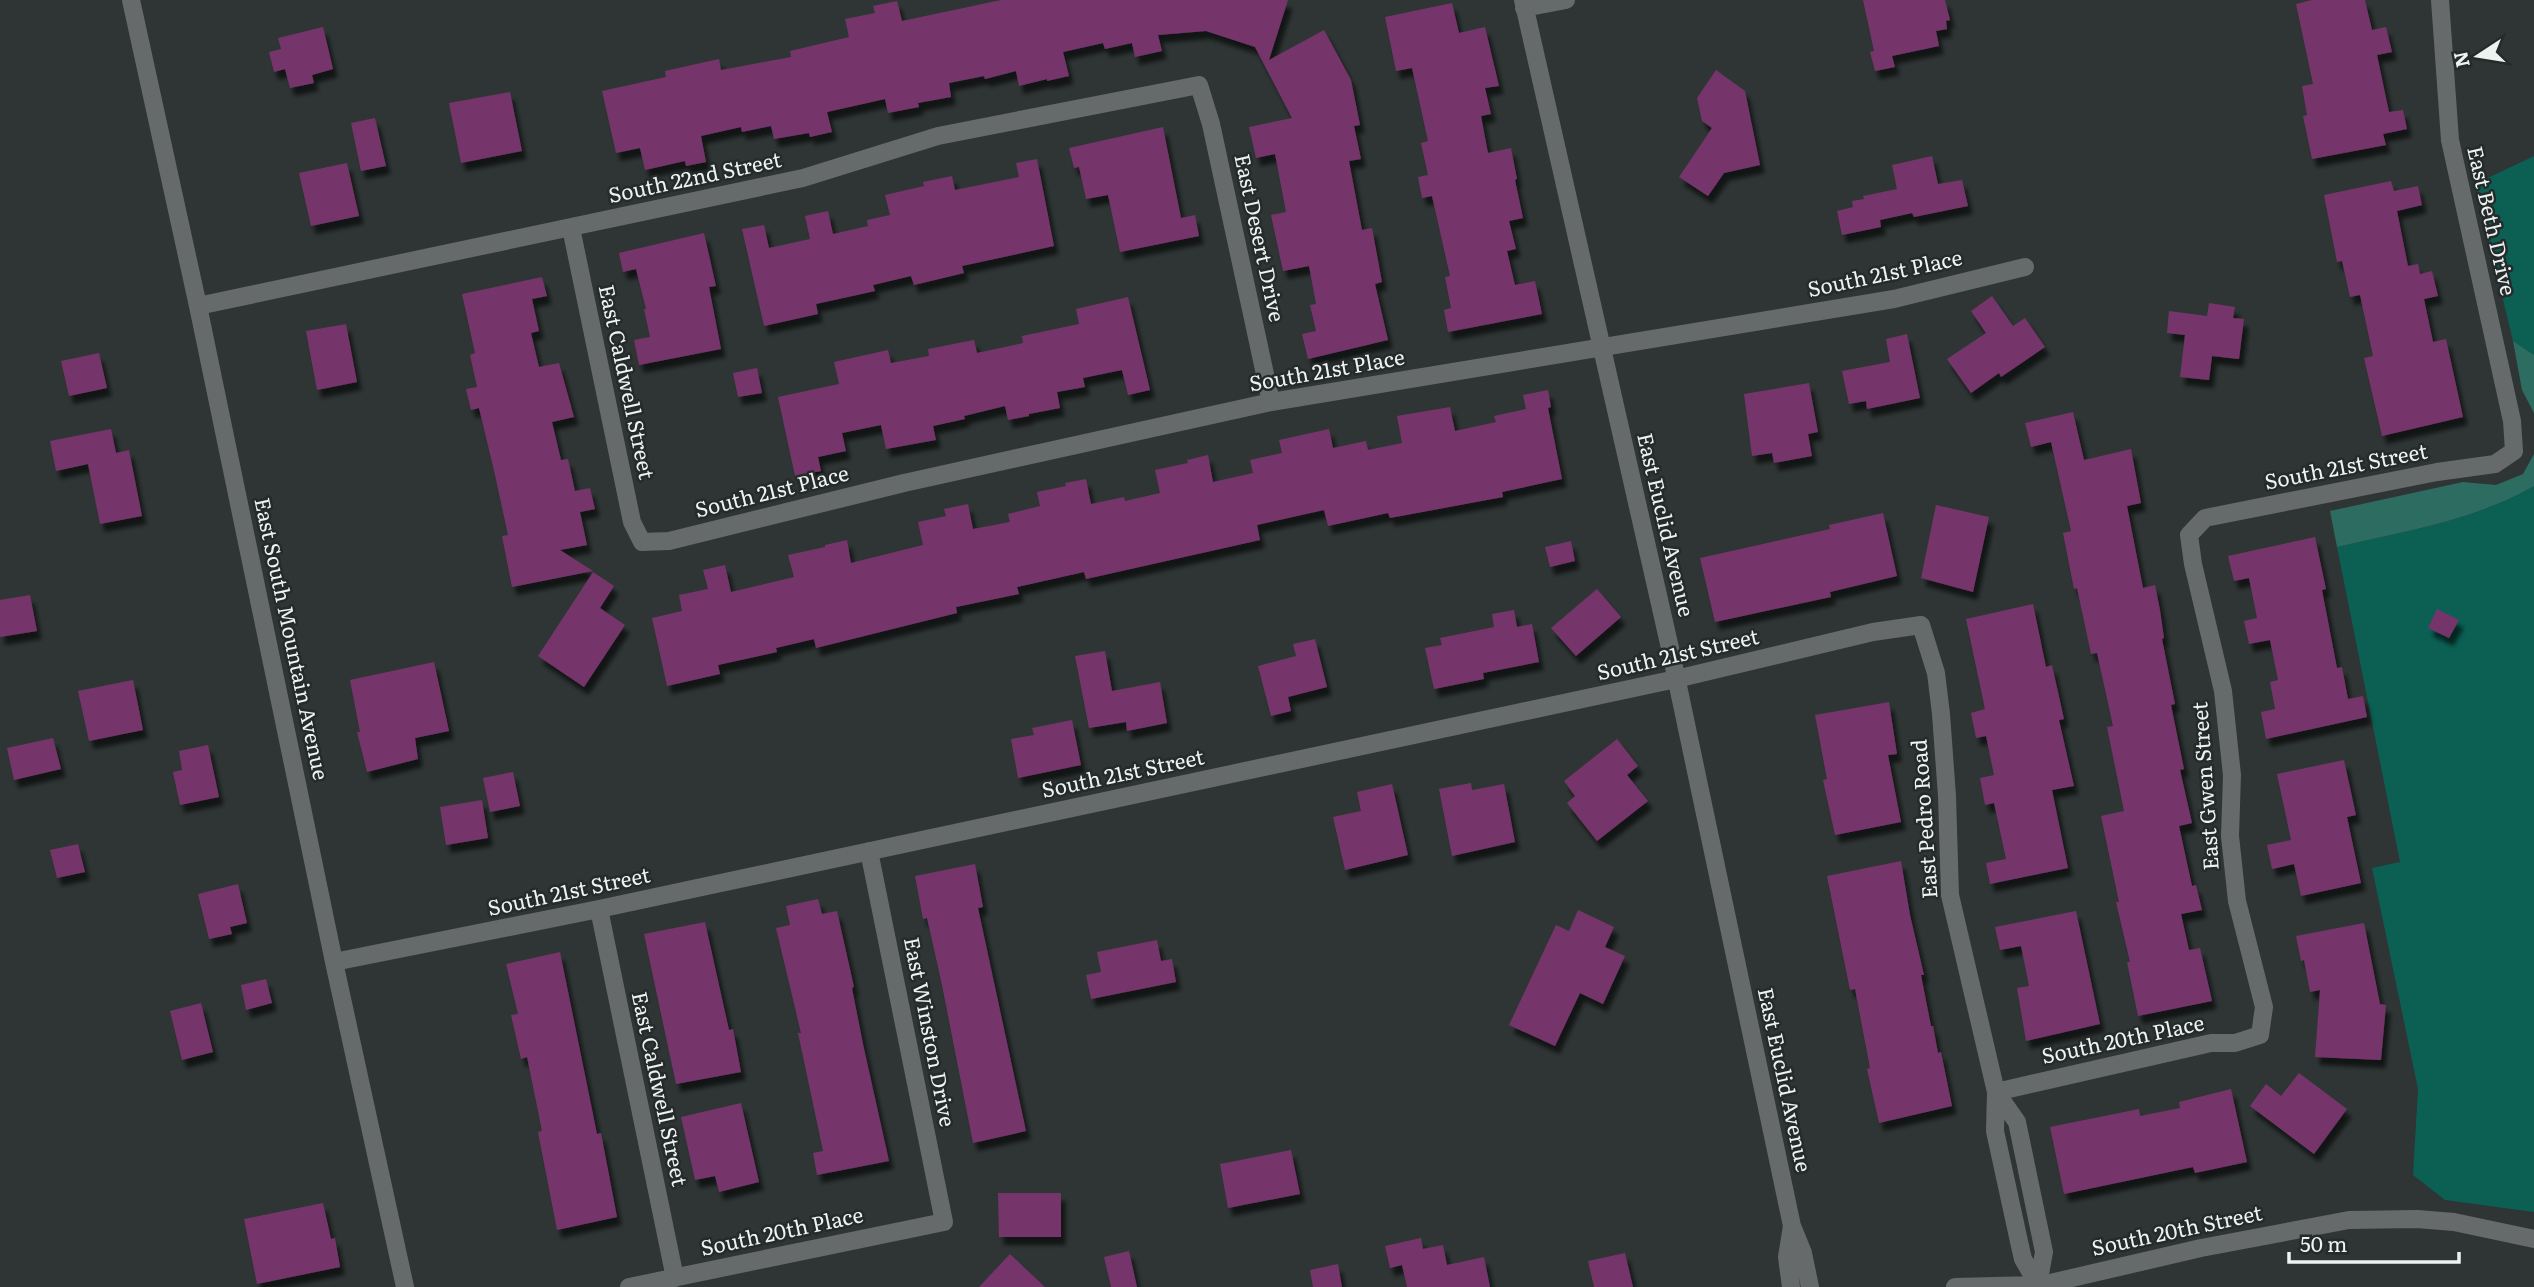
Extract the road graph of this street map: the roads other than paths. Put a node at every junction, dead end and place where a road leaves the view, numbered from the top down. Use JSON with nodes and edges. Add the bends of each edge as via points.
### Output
{"nodes":[{"id":1,"x":131,"y":0,"type":"edge"},
{"id":2,"x":1566,"y":0,"type":"edge"},
{"id":3,"x":2440,"y":0,"type":"edge"},
{"id":4,"x":1523,"y":4,"type":"edge"},
{"id":5,"x":1199,"y":85,"type":"joint"},
{"id":6,"x":571,"y":228,"type":"junction"},
{"id":7,"x":2025,"y":267,"type":"dead end"},
{"id":8,"x":198,"y":306,"type":"junction"},
{"id":9,"x":1602,"y":349,"type":"junction"},
{"id":10,"x":1271,"y":402,"type":"junction"},
{"id":11,"x":2514,"y":450,"type":"joint"},
{"id":12,"x":2189,"y":534,"type":"joint"},
{"id":13,"x":642,"y":542,"type":"joint"},
{"id":14,"x":1921,"y":625,"type":"joint"},
{"id":15,"x":1676,"y":679,"type":"junction"},
{"id":16,"x":869,"y":851,"type":"junction"},
{"id":17,"x":599,"y":909,"type":"junction"},
{"id":18,"x":334,"y":962,"type":"junction"},
{"id":19,"x":2260,"y":1035,"type":"joint"},
{"id":20,"x":1996,"y":1092,"type":"junction"},
{"id":21,"x":944,"y":1222,"type":"joint"},
{"id":22,"x":1792,"y":1226,"type":"junction"},
{"id":23,"x":2534,"y":1239,"type":"edge"},
{"id":24,"x":675,"y":1278,"type":"junction"},
{"id":25,"x":2036,"y":1286,"type":"edge"},
{"id":26,"x":405,"y":1287,"type":"edge"},
{"id":27,"x":629,"y":1287,"type":"edge"},
{"id":28,"x":1791,"y":1287,"type":"edge"},
{"id":29,"x":1810,"y":1287,"type":"edge"},
{"id":30,"x":1955,"y":1287,"type":"edge"}],
"edges":[{"from":1,"to":8,"type":"street","name":"East South Mountain Avenue"},
{"from":2,"to":4,"type":"street"},
{"from":3,"to":11,"type":"street","name":"East Beth Drive","via":[[2450,140],[2512,421]]},
{"from":4,"to":9,"type":"street","name":"East Euclid Avenue"},
{"from":5,"to":6,"type":"street","name":"South 22nd Street","via":[[938,136],[803,178]]},
{"from":5,"to":10,"type":"street","name":"East Desert Drive"},
{"from":6,"to":8,"type":"street","name":"South 22nd Street"},
{"from":6,"to":13,"type":"street","name":"East Caldwell Street","via":[[632,522]]},
{"from":7,"to":9,"type":"street","name":"South 21st Place","via":[[1894,299]]},
{"from":8,"to":18,"type":"street","name":"East South Mountain Avenue"},
{"from":9,"to":10,"type":"street","name":"South 21st Place"},
{"from":9,"to":15,"type":"street","name":"East Euclid Avenue"},
{"from":10,"to":13,"type":"street","name":"South 21st Place","via":[[904,483],[669,541]]},
{"from":11,"to":12,"type":"street","name":"South 21st Street","via":[[2495,464],[2205,518]]},
{"from":12,"to":19,"type":"street","name":"East Gwen Street","via":[[2223,691],[2232,775],[2230,836],[2237,901],[2264,1007]]},
{"from":14,"to":15,"type":"street","name":"South 21st Street"},
{"from":14,"to":20,"type":"street","name":"East Pedro Road","via":[[1936,673],[1941,714],[1950,895]]},
{"from":15,"to":16,"type":"street","name":"South 21st Street"},
{"from":15,"to":22,"type":"street","name":"East Euclid Avenue"},
{"from":16,"to":17,"type":"street","name":"South 21st Street"},
{"from":16,"to":21,"type":"street","name":"East Winston Drive"},
{"from":17,"to":18,"type":"street","name":"South 21st Street"},
{"from":17,"to":24,"type":"street","name":"East Caldwell Street"},
{"from":18,"to":26,"type":"street","name":"East South Mountain Avenue"},
{"from":19,"to":20,"type":"street","name":"South 20th Place"},
{"from":20,"to":25,"type":"street","name":"East Pedro Road","via":[[1995,1131],[2023,1259]]},
{"from":21,"to":24,"type":"street","name":"South 20th Place"},
{"from":22,"to":28,"type":"street","name":"East Euclid Avenue","via":[[1787,1257]]},
{"from":22,"to":29,"type":"street","name":"East Euclid Avenue"},
{"from":23,"to":25,"type":"street","name":"South 20th Street","via":[[2454,1222],[2349,1220]]},
{"from":24,"to":27,"type":"street","name":"South 20th Place"},
{"from":25,"to":30,"type":"street","name":"South 20th Street"}]}
